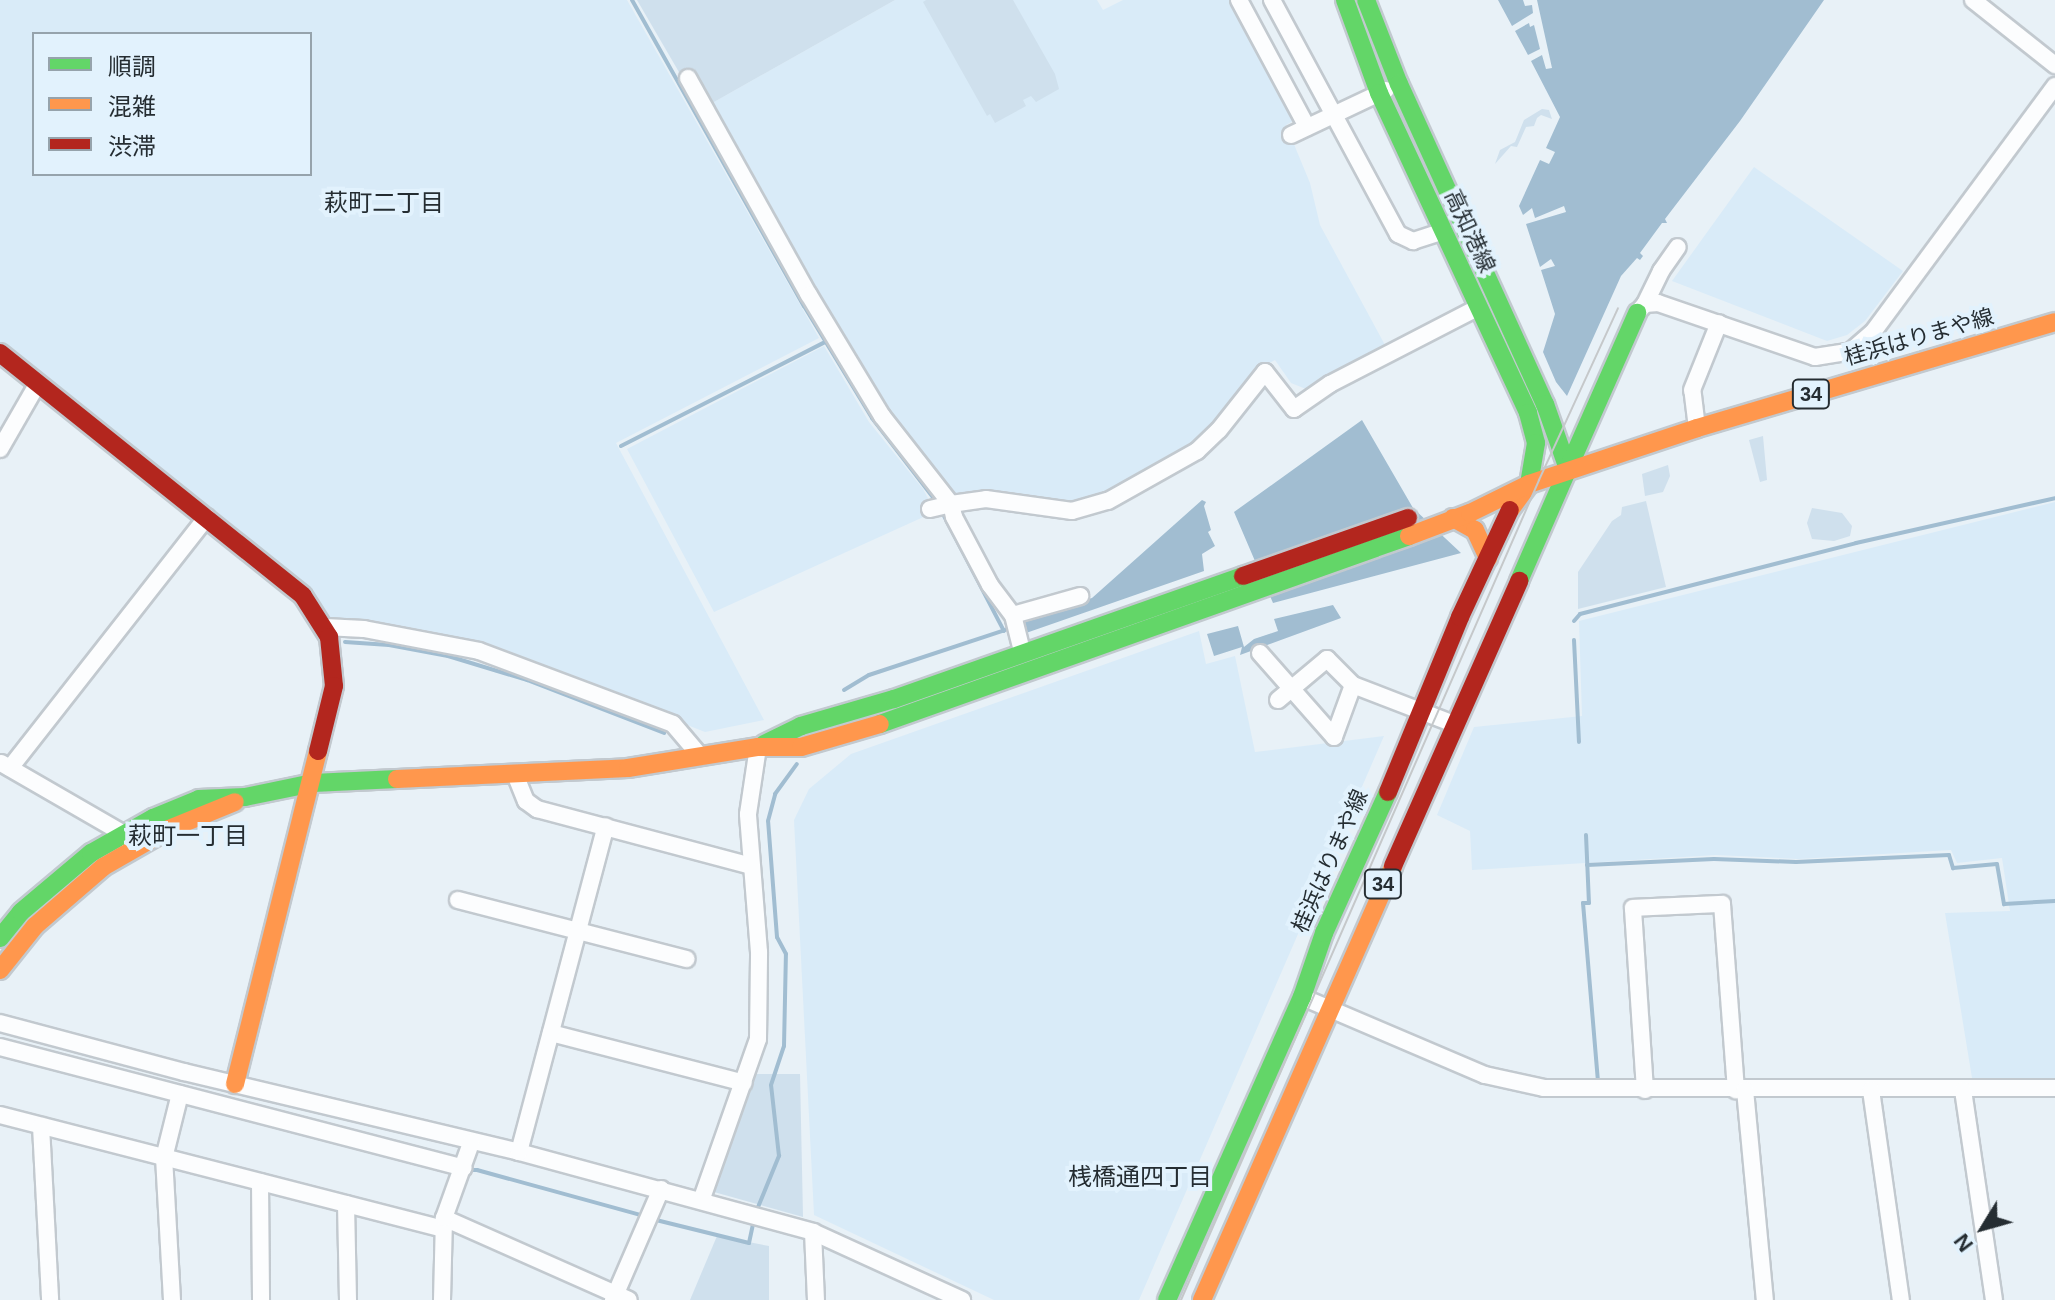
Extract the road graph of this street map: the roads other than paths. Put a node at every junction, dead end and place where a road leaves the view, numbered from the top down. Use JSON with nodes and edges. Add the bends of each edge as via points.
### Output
{"nodes":[{"id":1,"x":1239,"y":0,"type":"edge"},
{"id":2,"x":1272,"y":0,"type":"edge"},
{"id":3,"x":1345,"y":0,"type":"edge"},
{"id":4,"x":1366,"y":0,"type":"edge"},
{"id":5,"x":1973,"y":0,"type":"edge"},
{"id":6,"x":2055,"y":65,"type":"edge"},
{"id":7,"x":688,"y":78,"type":"dead end"},
{"id":8,"x":1399,"y":84,"type":"junction"},
{"id":9,"x":2055,"y":86,"type":"edge"},
{"id":10,"x":1379,"y":93,"type":"junction"},
{"id":11,"x":1333,"y":115,"type":"junction"},
{"id":12,"x":1307,"y":127,"type":"junction"},
{"id":13,"x":1291,"y":135,"type":"dead end"},
{"id":14,"x":1444,"y":231,"type":"junction"},
{"id":15,"x":1678,"y":247,"type":"dead end"},
{"id":16,"x":1479,"y":307,"type":"junction"},
{"id":17,"x":1641,"y":308,"type":"junction"},
{"id":18,"x":2055,"y":322,"type":"edge"},
{"id":19,"x":1719,"y":323,"type":"junction"},
{"id":20,"x":1851,"y":351,"type":"junction"},
{"id":21,"x":0,"y":353,"type":"edge"},
{"id":22,"x":1862,"y":378,"type":"junction"},
{"id":23,"x":38,"y":383,"type":"junction"},
{"id":24,"x":1697,"y":428,"type":"junction"},
{"id":25,"x":0,"y":449,"type":"edge"},
{"id":26,"x":1568,"y":469,"type":"junction"},
{"id":27,"x":1529,"y":484,"type":"junction"},
{"id":28,"x":951,"y":504,"type":"junction"},
{"id":29,"x":930,"y":509,"type":"dead end"},
{"id":30,"x":207,"y":517,"type":"junction"},
{"id":31,"x":1453,"y":518,"type":"junction"},
{"id":32,"x":1423,"y":522,"type":"junction"},
{"id":33,"x":1488,"y":558,"type":"junction"},
{"id":34,"x":1259,"y":578,"type":"junction"},
{"id":35,"x":1080,"y":596,"type":"dead end"},
{"id":36,"x":1013,"y":615,"type":"junction"},
{"id":37,"x":325,"y":627,"type":"junction"},
{"id":38,"x":1020,"y":644,"type":"junction"},
{"id":39,"x":1260,"y":653,"type":"dead end"},
{"id":40,"x":1353,"y":685,"type":"junction"},
{"id":41,"x":1292,"y":689,"type":"junction"},
{"id":42,"x":1278,"y":700,"type":"dead end"},
{"id":43,"x":1419,"y":710,"type":"junction"},
{"id":44,"x":1454,"y":724,"type":"junction"},
{"id":45,"x":758,"y":747,"type":"junction"},
{"id":46,"x":701,"y":757,"type":"junction"},
{"id":47,"x":5,"y":765,"type":"edge"},
{"id":48,"x":515,"y":774,"type":"junction"},
{"id":49,"x":313,"y":783,"type":"junction"},
{"id":50,"x":606,"y":826,"type":"junction"},
{"id":51,"x":127,"y":840,"type":"junction"},
{"id":52,"x":751,"y":866,"type":"junction"},
{"id":53,"x":458,"y":900,"type":"dead end"},
{"id":54,"x":578,"y":933,"type":"junction"},
{"id":55,"x":0,"y":938,"type":"edge"},
{"id":56,"x":686,"y":959,"type":"dead end"},
{"id":57,"x":0,"y":970,"type":"edge"},
{"id":58,"x":1302,"y":997,"type":"junction"},
{"id":59,"x":1328,"y":1008,"type":"junction"},
{"id":60,"x":0,"y":1023,"type":"edge"},
{"id":61,"x":551,"y":1033,"type":"junction"},
{"id":62,"x":0,"y":1047,"type":"edge"},
{"id":63,"x":744,"y":1083,"type":"junction"},
{"id":64,"x":235,"y":1084,"type":"junction"},
{"id":65,"x":2055,"y":1088,"type":"edge"},
{"id":66,"x":1645,"y":1090,"type":"junction"},
{"id":67,"x":1740,"y":1090,"type":"junction"},
{"id":68,"x":1871,"y":1090,"type":"junction"},
{"id":69,"x":1963,"y":1090,"type":"junction"},
{"id":70,"x":180,"y":1094,"type":"junction"},
{"id":71,"x":0,"y":1115,"type":"edge"},
{"id":72,"x":41,"y":1126,"type":"junction"},
{"id":73,"x":471,"y":1143,"type":"junction"},
{"id":74,"x":519,"y":1152,"type":"junction"},
{"id":75,"x":164,"y":1158,"type":"junction"},
{"id":76,"x":463,"y":1168,"type":"junction"},
{"id":77,"x":260,"y":1182,"type":"junction"},
{"id":78,"x":661,"y":1189,"type":"junction"},
{"id":79,"x":701,"y":1201,"type":"junction"},
{"id":80,"x":346,"y":1204,"type":"junction"},
{"id":81,"x":444,"y":1224,"type":"junction"},
{"id":82,"x":813,"y":1232,"type":"junction"},
{"id":83,"x":619,"y":1298,"type":"edge"},
{"id":84,"x":445,"y":1299,"type":"edge"},
{"id":85,"x":50,"y":1300,"type":"edge"},
{"id":86,"x":172,"y":1300,"type":"edge"},
{"id":87,"x":261,"y":1300,"type":"edge"},
{"id":88,"x":348,"y":1300,"type":"edge"},
{"id":89,"x":816,"y":1300,"type":"edge"},
{"id":90,"x":962,"y":1300,"type":"edge"},
{"id":91,"x":1167,"y":1300,"type":"edge"},
{"id":92,"x":1202,"y":1300,"type":"edge"},
{"id":93,"x":1765,"y":1300,"type":"edge"},
{"id":94,"x":1901,"y":1300,"type":"edge"},
{"id":95,"x":1994,"y":1300,"type":"edge"}],
"edges":[{"from":1,"to":12,"type":"street"},
{"from":2,"to":11,"type":"street"},
{"from":3,"to":10,"type":"street","name":"高知港線"},
{"from":4,"to":8,"type":"street","name":"高知港線"},
{"from":5,"to":6,"type":"street"},
{"from":7,"to":28,"type":"street","via":[[882,416]]},
{"from":8,"to":10,"type":"street"},
{"from":8,"to":26,"type":"street","name":"高知港線","via":[[1545,404]]},
{"from":9,"to":20,"type":"street","via":[[1873,332]]},
{"from":10,"to":11,"type":"street"},
{"from":10,"to":14,"type":"street","name":"高知港線"},
{"from":11,"to":12,"type":"street"},
{"from":11,"to":14,"type":"street","via":[[1398,234],[1413,241]]},
{"from":12,"to":13,"type":"street"},
{"from":14,"to":16,"type":"street","name":"高知港線"},
{"from":15,"to":17,"type":"street"},
{"from":16,"to":27,"type":"street","name":"高知港線","via":[[1533,429],[1536,443]]},
{"from":16,"to":28,"type":"street","via":[[1330,384],[1294,409],[1265,372],[1197,451],[1108,501],[1072,511],[986,499]]},
{"from":17,"to":19,"type":"street","via":[[1658,303]]},
{"from":17,"to":26,"type":"street"},
{"from":18,"to":22,"type":"street","name":"桂浜はりまや線","number":"34"},
{"from":19,"to":20,"type":"street","via":[[1815,357]]},
{"from":19,"to":24,"type":"street","via":[[1692,390]]},
{"from":20,"to":22,"type":"street"},
{"from":21,"to":23,"type":"street"},
{"from":22,"to":24,"type":"street","name":"桂浜はりまや線","number":"34"},
{"from":23,"to":25,"type":"street"},
{"from":23,"to":30,"type":"street"},
{"from":24,"to":26,"type":"street","name":"桂浜はりまや線","number":"34"},
{"from":26,"to":27,"type":"street","name":"桂浜はりまや線","number":"34"},
{"from":26,"to":44,"type":"street","number":"34"},
{"from":27,"to":31,"type":"street"},
{"from":27,"to":32,"type":"street"},
{"from":27,"to":33,"type":"street","name":"桂浜はりまや線","number":"34","via":[[1511,508]]},
{"from":28,"to":29,"type":"street"},
{"from":28,"to":36,"type":"street","via":[[990,585]]},
{"from":30,"to":37,"type":"street","via":[[303,596]]},
{"from":30,"to":47,"type":"street"},
{"from":31,"to":32,"type":"street"},
{"from":31,"to":33,"type":"street","via":[[1475,530]]},
{"from":32,"to":34,"type":"street"},
{"from":33,"to":43,"type":"street","name":"桂浜はりまや線","number":"34"},
{"from":34,"to":38,"type":"street"},
{"from":34,"to":45,"type":"street","via":[[900,718],[801,747]]},
{"from":35,"to":36,"type":"street"},
{"from":36,"to":38,"type":"street"},
{"from":37,"to":46,"type":"street","via":[[364,629],[479,651],[673,724]]},
{"from":37,"to":49,"type":"street","via":[[334,686]]},
{"from":38,"to":45,"type":"street","via":[[894,699],[801,726]]},
{"from":39,"to":41,"type":"street"},
{"from":40,"to":41,"type":"street","via":[[1327,659]]},
{"from":40,"to":41,"type":"street","via":[[1334,737]]},
{"from":40,"to":43,"type":"street"},
{"from":41,"to":42,"type":"street"},
{"from":43,"to":44,"type":"street"},
{"from":43,"to":58,"type":"street","name":"桂浜はりまや線","number":"34"},
{"from":44,"to":59,"type":"street","number":"34"},
{"from":45,"to":46,"type":"street"},
{"from":45,"to":52,"type":"street","via":[[748,814]]},
{"from":46,"to":48,"type":"street","via":[[628,768]]},
{"from":47,"to":51,"type":"street"},
{"from":48,"to":49,"type":"street"},
{"from":48,"to":50,"type":"street","via":[[526,801],[537,809]]},
{"from":49,"to":51,"type":"street","via":[[245,797],[199,799]]},
{"from":49,"to":64,"type":"street"},
{"from":50,"to":52,"type":"street"},
{"from":50,"to":54,"type":"street"},
{"from":51,"to":55,"type":"street","via":[[55,881]]},
{"from":51,"to":57,"type":"street","via":[[35,926]]},
{"from":52,"to":63,"type":"street","via":[[759,952],[758,1039]]},
{"from":53,"to":54,"type":"street"},
{"from":54,"to":56,"type":"street"},
{"from":54,"to":61,"type":"street"},
{"from":58,"to":59,"type":"street"},
{"from":58,"to":91,"type":"street","name":"桂浜はりまや線","number":"34"},
{"from":59,"to":66,"type":"street","via":[[1517,1084]]},
{"from":59,"to":92,"type":"street","number":"34"},
{"from":60,"to":64,"type":"street"},
{"from":61,"to":63,"type":"street"},
{"from":61,"to":74,"type":"street"},
{"from":62,"to":70,"type":"street"},
{"from":63,"to":79,"type":"street"},
{"from":64,"to":73,"type":"street"},
{"from":65,"to":69,"type":"street"},
{"from":66,"to":67,"type":"street"},
{"from":66,"to":67,"type":"street","via":[[1633,908],[1722,904]]},
{"from":67,"to":68,"type":"street"},
{"from":67,"to":93,"type":"street"},
{"from":68,"to":69,"type":"street"},
{"from":68,"to":94,"type":"street"},
{"from":69,"to":95,"type":"street"},
{"from":70,"to":75,"type":"street"},
{"from":70,"to":76,"type":"street"},
{"from":71,"to":72,"type":"street"},
{"from":72,"to":75,"type":"street"},
{"from":72,"to":85,"type":"street"},
{"from":73,"to":74,"type":"street"},
{"from":73,"to":76,"type":"street"},
{"from":74,"to":78,"type":"street"},
{"from":75,"to":77,"type":"street"},
{"from":75,"to":86,"type":"street"},
{"from":76,"to":81,"type":"street"},
{"from":77,"to":80,"type":"street"},
{"from":77,"to":87,"type":"street"},
{"from":78,"to":79,"type":"street"},
{"from":78,"to":83,"type":"street"},
{"from":79,"to":82,"type":"street"},
{"from":80,"to":81,"type":"street"},
{"from":80,"to":88,"type":"street"},
{"from":81,"to":83,"type":"street"},
{"from":81,"to":84,"type":"street"},
{"from":82,"to":89,"type":"street"},
{"from":82,"to":90,"type":"street"}]}
